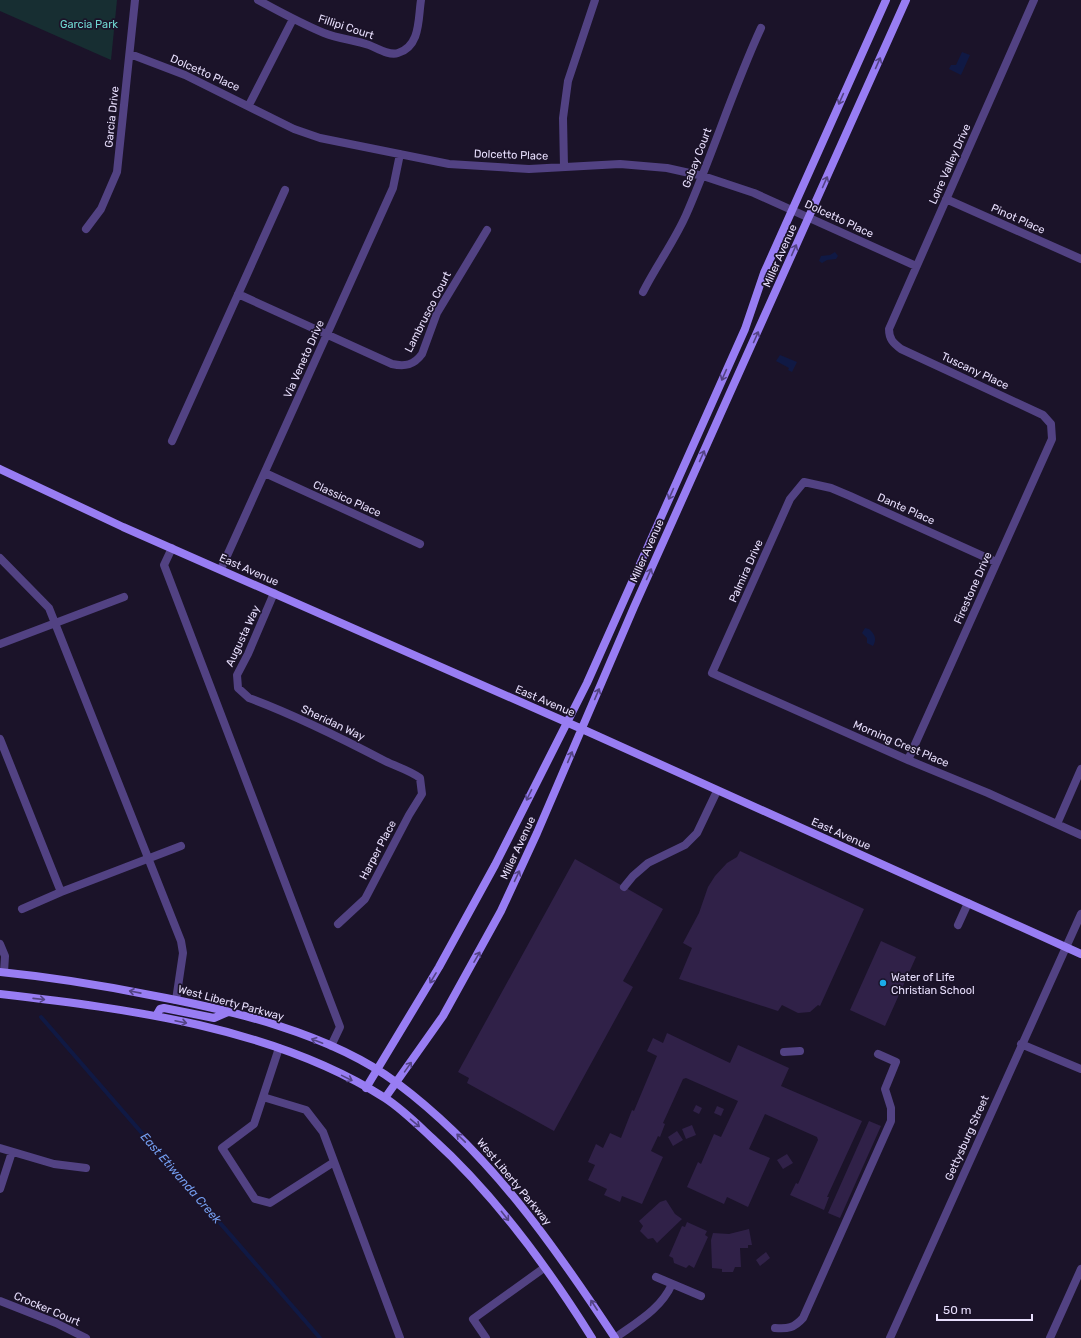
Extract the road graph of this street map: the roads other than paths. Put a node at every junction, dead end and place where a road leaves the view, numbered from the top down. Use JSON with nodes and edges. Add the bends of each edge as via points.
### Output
{"nodes":[{"id":1,"x":135,"y":0,"type":"edge"},
{"id":2,"x":258,"y":0,"type":"edge"},
{"id":3,"x":421,"y":0,"type":"edge"},
{"id":4,"x":595,"y":0,"type":"edge"},
{"id":5,"x":886,"y":0,"type":"edge"},
{"id":6,"x":906,"y":0,"type":"edge"},
{"id":7,"x":1034,"y":0,"type":"edge"},
{"id":8,"x":293,"y":19,"type":"junction"},
{"id":9,"x":761,"y":28,"type":"dead end"},
{"id":10,"x":130,"y":54,"type":"junction"},
{"id":11,"x":249,"y":105,"type":"junction"},
{"id":12,"x":400,"y":154,"type":"junction"},
{"id":13,"x":564,"y":167,"type":"junction"},
{"id":14,"x":703,"y":176,"type":"junction"},
{"id":15,"x":284,"y":190,"type":"dead end"},
{"id":16,"x":946,"y":199,"type":"junction"},
{"id":17,"x":792,"y":210,"type":"junction"},
{"id":18,"x":809,"y":218,"type":"junction"},
{"id":19,"x":86,"y":229,"type":"dead end"},
{"id":20,"x":487,"y":230,"type":"dead end"},
{"id":21,"x":1081,"y":259,"type":"edge"},
{"id":22,"x":916,"y":266,"type":"junction"},
{"id":23,"x":643,"y":292,"type":"dead end"},
{"id":24,"x":238,"y":294,"type":"junction"},
{"id":25,"x":327,"y":335,"type":"junction"},
{"id":26,"x":889,"y":337,"type":"joint"},
{"id":27,"x":1052,"y":424,"type":"joint"},
{"id":28,"x":172,"y":441,"type":"dead end"},
{"id":29,"x":0,"y":469,"type":"edge"},
{"id":30,"x":265,"y":473,"type":"junction"},
{"id":31,"x":804,"y":482,"type":"joint"},
{"id":32,"x":420,"y":544,"type":"dead end"},
{"id":33,"x":172,"y":548,"type":"junction"},
{"id":34,"x":0,"y":558,"type":"edge"},
{"id":35,"x":996,"y":562,"type":"junction"},
{"id":36,"x":221,"y":569,"type":"junction"},
{"id":37,"x":274,"y":594,"type":"junction"},
{"id":38,"x":124,"y":597,"type":"dead end"},
{"id":39,"x":55,"y":622,"type":"junction"},
{"id":40,"x":0,"y":644,"type":"edge"},
{"id":41,"x":712,"y":673,"type":"joint"},
{"id":42,"x":238,"y":688,"type":"joint"},
{"id":43,"x":567,"y":723,"type":"junction"},
{"id":44,"x":582,"y":729,"type":"junction"},
{"id":45,"x":0,"y":739,"type":"edge"},
{"id":46,"x":908,"y":760,"type":"junction"},
{"id":47,"x":1081,"y":769,"type":"edge"},
{"id":48,"x":420,"y":778,"type":"joint"},
{"id":49,"x":717,"y":791,"type":"junction"},
{"id":50,"x":1057,"y":824,"type":"junction"},
{"id":51,"x":1081,"y":835,"type":"edge"},
{"id":52,"x":181,"y":846,"type":"dead end"},
{"id":53,"x":149,"y":859,"type":"junction"},
{"id":54,"x":624,"y":886,"type":"dead end"},
{"id":55,"x":61,"y":892,"type":"junction"},
{"id":56,"x":968,"y":903,"type":"junction"},
{"id":57,"x":22,"y":910,"type":"dead end"},
{"id":58,"x":1081,"y":914,"type":"edge"},
{"id":59,"x":338,"y":924,"type":"dead end"},
{"id":60,"x":958,"y":925,"type":"dead end"},
{"id":61,"x":0,"y":944,"type":"edge"},
{"id":62,"x":1066,"y":947,"type":"junction"},
{"id":63,"x":1081,"y":954,"type":"edge"},
{"id":64,"x":2,"y":972,"type":"edge"},
{"id":65,"x":0,"y":994,"type":"edge"},
{"id":66,"x":176,"y":1000,"type":"junction"},
{"id":67,"x":228,"y":1012,"type":"junction"},
{"id":68,"x":156,"y":1016,"type":"junction"},
{"id":69,"x":1022,"y":1044,"type":"junction"},
{"id":70,"x":331,"y":1046,"type":"junction"},
{"id":71,"x":278,"y":1048,"type":"junction"},
{"id":72,"x":800,"y":1051,"type":"dead end"},
{"id":73,"x":784,"y":1052,"type":"dead end"},
{"id":74,"x":878,"y":1054,"type":"dead end"},
{"id":75,"x":1081,"y":1069,"type":"edge"},
{"id":76,"x":377,"y":1070,"type":"junction"},
{"id":77,"x":397,"y":1083,"type":"junction"},
{"id":78,"x":366,"y":1088,"type":"junction"},
{"id":79,"x":263,"y":1097,"type":"junction"},
{"id":80,"x":385,"y":1098,"type":"junction"},
{"id":81,"x":0,"y":1148,"type":"edge"},
{"id":82,"x":12,"y":1152,"type":"junction"},
{"id":83,"x":334,"y":1162,"type":"junction"},
{"id":84,"x":86,"y":1168,"type":"dead end"},
{"id":85,"x":0,"y":1189,"type":"edge"},
{"id":86,"x":544,"y":1268,"type":"junction"},
{"id":87,"x":1081,"y":1269,"type":"edge"},
{"id":88,"x":656,"y":1277,"type":"dead end"},
{"id":89,"x":672,"y":1284,"type":"junction"},
{"id":90,"x":701,"y":1296,"type":"dead end"},
{"id":91,"x":0,"y":1301,"type":"edge"},
{"id":92,"x":775,"y":1328,"type":"dead end"},
{"id":93,"x":86,"y":1338,"type":"edge"},
{"id":94,"x":400,"y":1338,"type":"edge"},
{"id":95,"x":486,"y":1338,"type":"edge"},
{"id":96,"x":592,"y":1338,"type":"edge"},
{"id":97,"x":615,"y":1338,"type":"edge"},
{"id":98,"x":890,"y":1338,"type":"edge"},
{"id":99,"x":1050,"y":1338,"type":"edge"}],
"edges":[{"from":1,"to":10,"type":"street","name":"Garcia Drive"},
{"from":2,"to":8,"type":"street","name":"Fillipi Court"},
{"from":3,"to":8,"type":"street","name":"Fillipi Court","via":[[415,38],[398,54],[325,34]]},
{"from":4,"to":13,"type":"street","via":[[568,81],[563,118]]},
{"from":5,"to":17,"type":"main road","name":"Miller Avenue","one_way":true},
{"from":18,"to":6,"type":"main road","name":"Miller Avenue","one_way":true},
{"from":7,"to":16,"type":"street","name":"Loire Valley Drive"},
{"from":8,"to":11,"type":"street"},
{"from":9,"to":14,"type":"street","name":"Gabay Court","via":[[731,97]]},
{"from":10,"to":11,"type":"street","name":"Dolcetto Place","via":[[185,74]]},
{"from":10,"to":19,"type":"street","name":"Garcia Drive","via":[[117,172],[102,209]]},
{"from":11,"to":12,"type":"street","name":"Dolcetto Place","via":[[294,129],[320,138]]},
{"from":12,"to":13,"type":"street","name":"Dolcetto Place","via":[[457,164],[529,169]]},
{"from":12,"to":25,"type":"street","name":"Via Veneto Drive","via":[[393,188]]},
{"from":13,"to":14,"type":"street","name":"Dolcetto Place","via":[[643,165]]},
{"from":14,"to":17,"type":"street","name":"Dolcetto Place","via":[[735,186]]},
{"from":14,"to":23,"type":"street","name":"Gabay Court","via":[[680,228]]},
{"from":15,"to":24,"type":"street"},
{"from":16,"to":21,"type":"street","name":"Pinot Place"},
{"from":16,"to":22,"type":"street","name":"Loire Valley Drive"},
{"from":17,"to":18,"type":"street","name":"Dolcetto Place"},
{"from":17,"to":43,"type":"main road","name":"Miller Avenue","one_way":true,"via":[[764,273],[745,329]]},
{"from":18,"to":22,"type":"street","name":"Dolcetto Place"},
{"from":44,"to":18,"type":"main road","name":"Miller Avenue","one_way":true,"via":[[634,607]]},
{"from":20,"to":25,"type":"street","name":"Lambrusco Court","via":[[445,299],[422,354],[413,363],[407,366],[392,364]]},
{"from":22,"to":26,"type":"street","name":"Loire Valley Drive","via":[[890,322]]},
{"from":24,"to":25,"type":"street","name":"Lambrusco Court"},
{"from":24,"to":28,"type":"street"},
{"from":25,"to":30,"type":"street","name":"Via Veneto Drive"},
{"from":26,"to":27,"type":"street","name":"Tuscany Place","via":[[901,349],[1038,412]]},
{"from":27,"to":35,"type":"street","name":"Firestone Drive","via":[[1052,439]]},
{"from":29,"to":33,"type":"main road","name":"East Avenue"},
{"from":30,"to":32,"type":"street","name":"Classico Place"},
{"from":30,"to":36,"type":"street","name":"Via Veneto Drive"},
{"from":31,"to":35,"type":"street","name":"Dante Place","via":[[831,488]]},
{"from":31,"to":41,"type":"street","name":"Palmira Drive","via":[[790,499]]},
{"from":33,"to":36,"type":"main road","name":"East Avenue"},
{"from":33,"to":70,"type":"street","via":[[164,566],[340,1027]]},
{"from":34,"to":39,"type":"street","via":[[49,608]]},
{"from":35,"to":46,"type":"street","name":"Firestone Drive"},
{"from":36,"to":37,"type":"main road","name":"East Avenue"},
{"from":37,"to":42,"type":"street","name":"Augusta Way","via":[[237,675]]},
{"from":37,"to":43,"type":"main road","name":"East Avenue"},
{"from":38,"to":39,"type":"street"},
{"from":39,"to":40,"type":"street"},
{"from":39,"to":53,"type":"street"},
{"from":41,"to":46,"type":"street","name":"Morning Crest Place"},
{"from":42,"to":48,"type":"street","name":"Sheridan Way","via":[[249,698],[347,741],[388,763],[409,770]]},
{"from":43,"to":44,"type":"main road","name":"East Avenue"},
{"from":43,"to":76,"type":"main road","name":"Miller Avenue","one_way":true,"via":[[495,865],[439,967]]},
{"from":44,"to":49,"type":"main road","name":"East Avenue"},
{"from":77,"to":44,"type":"main road","name":"Miller Avenue","one_way":true,"via":[[443,1016],[480,951],[537,833]]},
{"from":45,"to":55,"type":"street"},
{"from":46,"to":50,"type":"street","name":"Morning Crest Place"},
{"from":47,"to":50,"type":"street"},
{"from":48,"to":59,"type":"street","name":"Harper Place","via":[[422,794],[365,899]]},
{"from":49,"to":54,"type":"street","via":[[697,833],[685,845],[648,863]]},
{"from":49,"to":56,"type":"main road","name":"East Avenue"},
{"from":50,"to":51,"type":"street","name":"Morning Crest Place"},
{"from":52,"to":53,"type":"street"},
{"from":53,"to":55,"type":"street"},
{"from":53,"to":66,"type":"street","via":[[184,953]]},
{"from":55,"to":57,"type":"street"},
{"from":56,"to":60,"type":"street"},
{"from":56,"to":62,"type":"main road","name":"East Avenue"},
{"from":58,"to":62,"type":"street","name":"Gettysburg Street"},
{"from":61,"to":64,"type":"street","via":[[4,956]]},
{"from":62,"to":63,"type":"main road","name":"East Avenue"},
{"from":62,"to":69,"type":"street","name":"Gettysburg Street"},
{"from":66,"to":64,"type":"main road","name":"West Liberty Parkway","one_way":true,"via":[[62,979]]},
{"from":65,"to":68,"type":"main road","one_way":true},
{"from":66,"to":67,"type":"main road","name":"West Liberty Parkway"},
{"from":67,"to":68,"type":"main road","via":[[214,1018],[164,1008],[160,1009]]},
{"from":70,"to":67,"type":"main road","name":"West Liberty Parkway","one_way":true,"via":[[279,1026]]},
{"from":68,"to":71,"type":"main road","one_way":true},
{"from":69,"to":75,"type":"street"},
{"from":69,"to":98,"type":"street","name":"Gettysburg Street"},
{"from":70,"to":76,"type":"main road","name":"West Liberty Parkway"},
{"from":71,"to":78,"type":"main road","one_way":true},
{"from":71,"to":79,"type":"street"},
{"from":72,"to":73,"type":"street"},
{"from":74,"to":92,"type":"street","via":[[896,1062],[885,1089],[891,1108],[891,1121],[803,1318],[796,1326],[786,1329]]},
{"from":76,"to":77,"type":"main road","name":"West Liberty Parkway"},
{"from":76,"to":78,"type":"main road","name":"Miller Avenue"},
{"from":77,"to":80,"type":"main road","name":"Miller Avenue"},
{"from":97,"to":77,"type":"main road","name":"West Liberty Parkway","one_way":true,"via":[[558,1253],[490,1168],[443,1120]]},
{"from":78,"to":80,"type":"main road"},
{"from":79,"to":83,"type":"street","via":[[306,1110],[323,1132]]},
{"from":79,"to":83,"type":"street","via":[[254,1124],[222,1148],[255,1199],[270,1203]]},
{"from":80,"to":86,"type":"main road","one_way":true,"via":[[424,1130],[489,1195]]},
{"from":81,"to":82,"type":"street"},
{"from":82,"to":84,"type":"street","via":[[54,1164]]},
{"from":82,"to":85,"type":"street"},
{"from":83,"to":94,"type":"street"},
{"from":86,"to":95,"type":"street","via":[[473,1319]]},
{"from":86,"to":96,"type":"main road"},
{"from":87,"to":99,"type":"street"},
{"from":88,"to":89,"type":"street"},
{"from":89,"to":90,"type":"street"},
{"from":89,"to":97,"type":"street","via":[[667,1297],[658,1307]]},
{"from":91,"to":93,"type":"street","name":"Crocker Court"}]}
